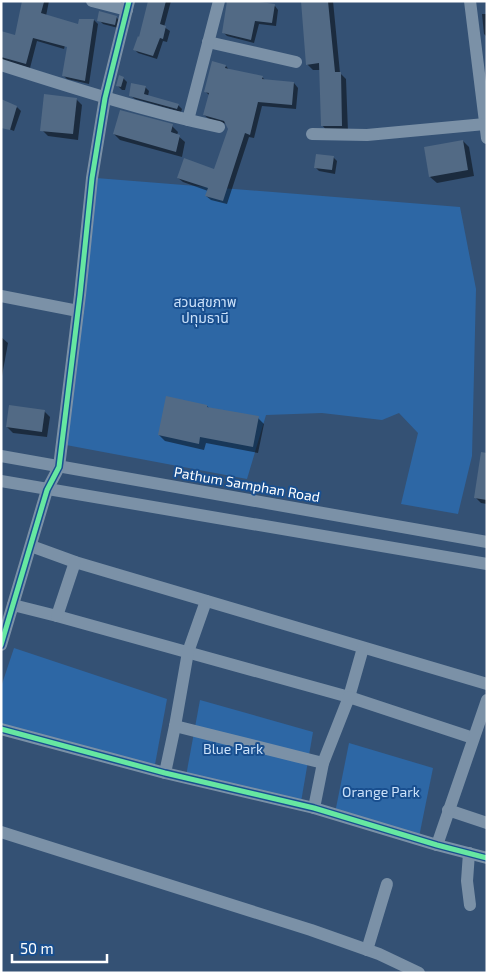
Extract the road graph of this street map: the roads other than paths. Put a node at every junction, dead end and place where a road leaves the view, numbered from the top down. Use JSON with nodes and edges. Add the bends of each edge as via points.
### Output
{"nodes":[{"id":1,"x":92,"y":1,"type":"edge"},
{"id":2,"x":219,"y":1,"type":"edge"},
{"id":3,"x":470,"y":1,"type":"edge"},
{"id":4,"x":128,"y":6,"type":"edge"},
{"id":5,"x":208,"y":42,"type":"junction"},
{"id":6,"x":296,"y":62,"type":"dead end"},
{"id":7,"x":1,"y":65,"type":"edge"},
{"id":8,"x":105,"y":98,"type":"junction"},
{"id":9,"x":188,"y":120,"type":"junction"},
{"id":10,"x":485,"y":124,"type":"junction"},
{"id":11,"x":219,"y":127,"type":"dead end"},
{"id":12,"x":312,"y":134,"type":"dead end"},
{"id":13,"x":487,"y":138,"type":"edge"},
{"id":14,"x":1,"y":296,"type":"edge"},
{"id":15,"x":78,"y":311,"type":"junction"},
{"id":16,"x":1,"y":456,"type":"edge"},
{"id":17,"x":59,"y":467,"type":"junction"},
{"id":18,"x":1,"y":481,"type":"edge"},
{"id":19,"x":47,"y":490,"type":"junction"},
{"id":20,"x":487,"y":542,"type":"edge"},
{"id":21,"x":31,"y":546,"type":"junction"},
{"id":22,"x":75,"y":562,"type":"junction"},
{"id":23,"x":487,"y":564,"type":"edge"},
{"id":24,"x":206,"y":601,"type":"junction"},
{"id":25,"x":13,"y":605,"type":"junction"},
{"id":26,"x":57,"y":616,"type":"junction"},
{"id":27,"x":1,"y":645,"type":"edge"},
{"id":28,"x":363,"y":648,"type":"junction"},
{"id":29,"x":188,"y":652,"type":"junction"},
{"id":30,"x":487,"y":684,"type":"edge"},
{"id":31,"x":349,"y":697,"type":"junction"},
{"id":32,"x":487,"y":700,"type":"edge"},
{"id":33,"x":175,"y":726,"type":"junction"},
{"id":34,"x":1,"y":729,"type":"edge"},
{"id":35,"x":473,"y":738,"type":"junction"},
{"id":36,"x":323,"y":763,"type":"junction"},
{"id":37,"x":165,"y":773,"type":"junction"},
{"id":38,"x":314,"y":808,"type":"junction"},
{"id":39,"x":448,"y":810,"type":"junction"},
{"id":40,"x":487,"y":823,"type":"edge"},
{"id":41,"x":1,"y":832,"type":"edge"},
{"id":42,"x":436,"y":845,"type":"junction"},
{"id":43,"x":469,"y":853,"type":"junction"},
{"id":44,"x":487,"y":858,"type":"edge"},
{"id":45,"x":387,"y":884,"type":"dead end"},
{"id":46,"x":470,"y":904,"type":"dead end"},
{"id":47,"x":367,"y":950,"type":"junction"},
{"id":48,"x":419,"y":973,"type":"edge"}],
"edges":[{"from":1,"to":4,"type":"street"},
{"from":2,"to":5,"type":"street"},
{"from":3,"to":10,"type":"street"},
{"from":4,"to":8,"type":"street"},
{"from":5,"to":6,"type":"street"},
{"from":5,"to":9,"type":"street"},
{"from":7,"to":8,"type":"street"},
{"from":8,"to":9,"type":"street"},
{"from":8,"to":15,"type":"street","via":[[92,178]]},
{"from":9,"to":11,"type":"street"},
{"from":10,"to":12,"type":"street","via":[[367,134]]},
{"from":10,"to":13,"type":"street"},
{"from":14,"to":15,"type":"street"},
{"from":15,"to":17,"type":"street"},
{"from":16,"to":17,"type":"street","name":"Pathum Samphan Road"},
{"from":17,"to":19,"type":"street"},
{"from":17,"to":20,"type":"street","name":"Pathum Samphan Road"},
{"from":18,"to":19,"type":"street"},
{"from":19,"to":21,"type":"street"},
{"from":19,"to":23,"type":"street"},
{"from":21,"to":22,"type":"street"},
{"from":21,"to":25,"type":"street"},
{"from":22,"to":24,"type":"street"},
{"from":22,"to":26,"type":"street"},
{"from":24,"to":28,"type":"street"},
{"from":24,"to":29,"type":"street"},
{"from":25,"to":26,"type":"street"},
{"from":25,"to":27,"type":"street"},
{"from":26,"to":29,"type":"street"},
{"from":28,"to":30,"type":"street"},
{"from":28,"to":31,"type":"street"},
{"from":29,"to":31,"type":"street"},
{"from":29,"to":33,"type":"street"},
{"from":31,"to":35,"type":"street"},
{"from":31,"to":36,"type":"street"},
{"from":32,"to":35,"type":"street"},
{"from":33,"to":36,"type":"street"},
{"from":33,"to":37,"type":"street"},
{"from":34,"to":37,"type":"street"},
{"from":35,"to":39,"type":"street"},
{"from":36,"to":38,"type":"street"},
{"from":37,"to":38,"type":"street"},
{"from":38,"to":42,"type":"street"},
{"from":39,"to":40,"type":"street"},
{"from":39,"to":42,"type":"street"},
{"from":41,"to":47,"type":"street"},
{"from":42,"to":43,"type":"street"},
{"from":43,"to":44,"type":"street"},
{"from":43,"to":46,"type":"street","via":[[467,881]]},
{"from":45,"to":47,"type":"street"},
{"from":47,"to":48,"type":"street"}]}
